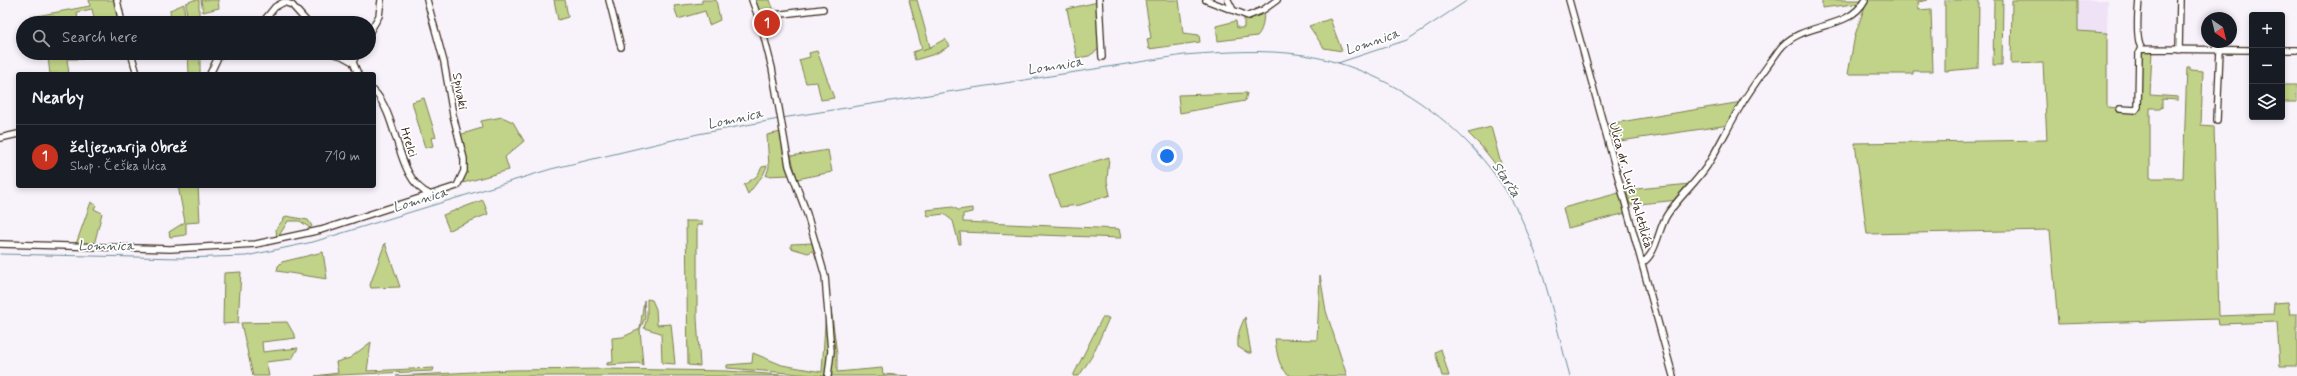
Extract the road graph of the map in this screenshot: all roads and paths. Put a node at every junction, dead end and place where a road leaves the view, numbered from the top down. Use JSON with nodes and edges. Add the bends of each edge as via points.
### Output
{"nodes":[{"id":1,"x":117,"y":0,"type":"edge"},
{"id":2,"x":381,"y":0,"type":"edge"},
{"id":3,"x":427,"y":0,"type":"edge"},
{"id":4,"x":609,"y":0,"type":"edge"},
{"id":5,"x":752,"y":0,"type":"edge"},
{"id":6,"x":1100,"y":0,"type":"edge"},
{"id":7,"x":1206,"y":0,"type":"edge"},
{"id":8,"x":1228,"y":0,"type":"edge"},
{"id":9,"x":1277,"y":0,"type":"edge"},
{"id":10,"x":1569,"y":0,"type":"edge"},
{"id":11,"x":1865,"y":0,"type":"edge"},
{"id":12,"x":2139,"y":0,"type":"edge"},
{"id":13,"x":2180,"y":0,"type":"edge"},
{"id":14,"x":286,"y":1,"type":"edge"},
{"id":15,"x":823,"y":9,"type":"dead end"},
{"id":16,"x":1235,"y":11,"type":"junction"},
{"id":17,"x":120,"y":16,"type":"edge"},
{"id":18,"x":268,"y":16,"type":"edge"},
{"id":19,"x":302,"y":16,"type":"edge"},
{"id":20,"x":758,"y":17,"type":"junction"},
{"id":21,"x":376,"y":21,"type":"edge"},
{"id":22,"x":621,"y":47,"type":"dead end"},
{"id":23,"x":2141,"y":48,"type":"junction"},
{"id":24,"x":2179,"y":50,"type":"junction"},
{"id":25,"x":2220,"y":50,"type":"junction"},
{"id":26,"x":2249,"y":50,"type":"edge"},
{"id":27,"x":2285,"y":50,"type":"edge"},
{"id":28,"x":2297,"y":50,"type":"edge"},
{"id":29,"x":1102,"y":57,"type":"dead end"},
{"id":30,"x":133,"y":60,"type":"edge"},
{"id":31,"x":217,"y":60,"type":"edge"},
{"id":32,"x":349,"y":60,"type":"edge"},
{"id":33,"x":353,"y":62,"type":"joint"},
{"id":34,"x":136,"y":72,"type":"edge"},
{"id":35,"x":211,"y":72,"type":"edge"},
{"id":36,"x":357,"y":72,"type":"edge"},
{"id":37,"x":376,"y":94,"type":"edge"},
{"id":38,"x":2120,"y":109,"type":"dead end"},
{"id":39,"x":2217,"y":120,"type":"dead end"},
{"id":40,"x":16,"y":134,"type":"edge"},
{"id":41,"x":0,"y":138,"type":"edge"},
{"id":42,"x":431,"y":195,"type":"junction"},
{"id":43,"x":0,"y":244,"type":"edge"},
{"id":44,"x":1642,"y":263,"type":"junction"},
{"id":45,"x":828,"y":376,"type":"edge"},
{"id":46,"x":1673,"y":376,"type":"edge"}],
"edges":[{"from":1,"to":17,"type":"street"},
{"from":2,"to":21,"type":"street"},
{"from":3,"to":42,"type":"street","name":"Spivaki","via":[[447,76],[464,159],[464,171],[457,186]]},
{"from":4,"to":22,"type":"street"},
{"from":5,"to":20,"type":"street"},
{"from":6,"to":29,"type":"street"},
{"from":7,"to":16,"type":"street"},
{"from":8,"to":16,"type":"street"},
{"from":9,"to":16,"type":"street","via":[[1248,16]]},
{"from":10,"to":44,"type":"street","name":"Ulica dr. Luje Naletilića"},
{"from":11,"to":44,"type":"street","via":[[1857,12],[1796,35],[1784,44],[1743,102],[1707,166],[1668,214],[1650,255]]},
{"from":12,"to":23,"type":"street"},
{"from":13,"to":24,"type":"street"},
{"from":14,"to":18,"type":"street","via":[[275,7]]},
{"from":14,"to":19,"type":"street"},
{"from":15,"to":20,"type":"street"},
{"from":20,"to":45,"type":"street","via":[[772,68],[789,166],[807,214],[825,276],[831,352]]},
{"from":23,"to":24,"type":"street"},
{"from":23,"to":38,"type":"street","via":[[2138,108]]},
{"from":24,"to":25,"type":"street"},
{"from":25,"to":26,"type":"street"},
{"from":25,"to":39,"type":"street"},
{"from":27,"to":28,"type":"street"},
{"from":30,"to":34,"type":"street"},
{"from":31,"to":35,"type":"street"},
{"from":32,"to":33,"type":"street"},
{"from":33,"to":36,"type":"street"},
{"from":37,"to":42,"type":"street","name":"Hrelci","via":[[386,107],[409,175],[417,185]]},
{"from":40,"to":41,"type":"street"},
{"from":42,"to":43,"type":"street","via":[[302,235],[243,246],[170,249]]},
{"from":44,"to":46,"type":"street","name":"Ulica dr. Luje Naletilića"}]}
